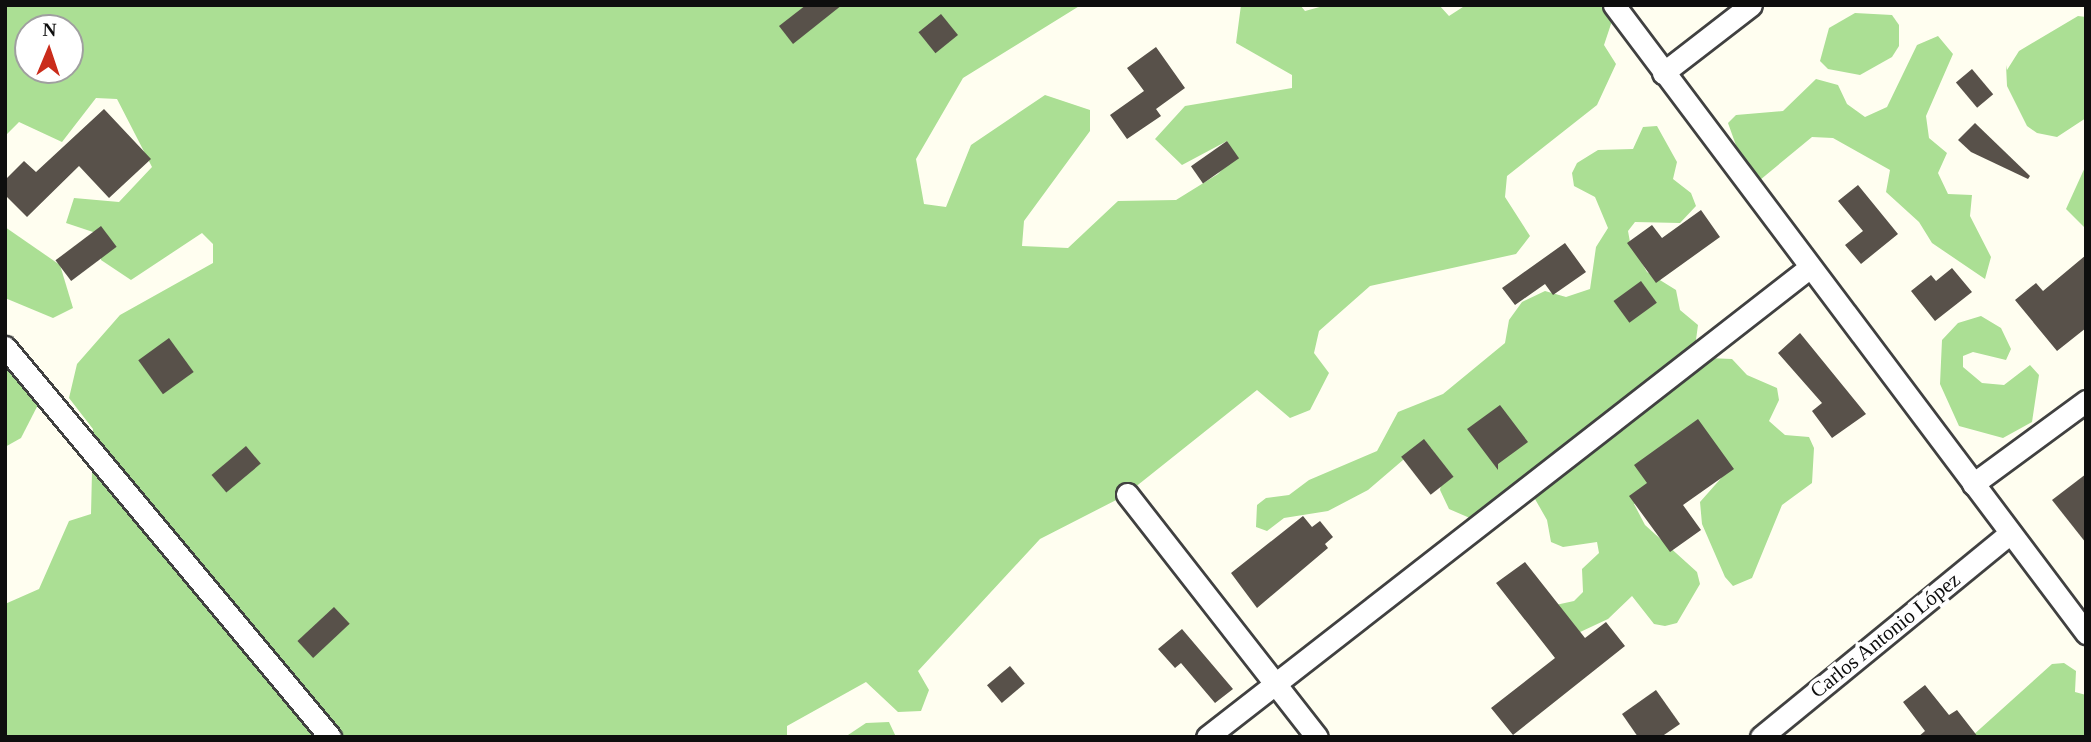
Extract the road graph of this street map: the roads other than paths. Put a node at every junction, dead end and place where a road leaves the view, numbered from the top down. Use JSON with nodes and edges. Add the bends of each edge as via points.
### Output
{"nodes":[{"id":1,"x":1614,"y":5,"type":"edge"},
{"id":2,"x":1751,"y":5,"type":"edge"},
{"id":3,"x":1662,"y":73,"type":"junction"},
{"id":4,"x":1809,"y":268,"type":"junction"},
{"id":5,"x":5,"y":347,"type":"edge"},
{"id":6,"x":2086,"y":401,"type":"edge"},
{"id":7,"x":1973,"y":484,"type":"junction"},
{"id":8,"x":1126,"y":494,"type":"dead end"},
{"id":9,"x":2010,"y":533,"type":"junction"},
{"id":10,"x":2086,"y":633,"type":"edge"},
{"id":11,"x":1275,"y":683,"type":"junction"},
{"id":12,"x":330,"y":737,"type":"edge"},
{"id":13,"x":1206,"y":737,"type":"edge"},
{"id":14,"x":1317,"y":737,"type":"edge"},
{"id":15,"x":1761,"y":737,"type":"edge"}],
"edges":[{"from":1,"to":3,"type":"street"},
{"from":2,"to":3,"type":"street"},
{"from":3,"to":4,"type":"street"},
{"from":4,"to":7,"type":"street"},
{"from":4,"to":11,"type":"street"},
{"from":5,"to":12,"type":"street"},
{"from":6,"to":7,"type":"street"},
{"from":7,"to":9,"type":"street"},
{"from":8,"to":11,"type":"street"},
{"from":9,"to":10,"type":"street"},
{"from":9,"to":15,"type":"street","name":"Carlos Antonio López"},
{"from":11,"to":13,"type":"street"},
{"from":11,"to":14,"type":"street"}]}
